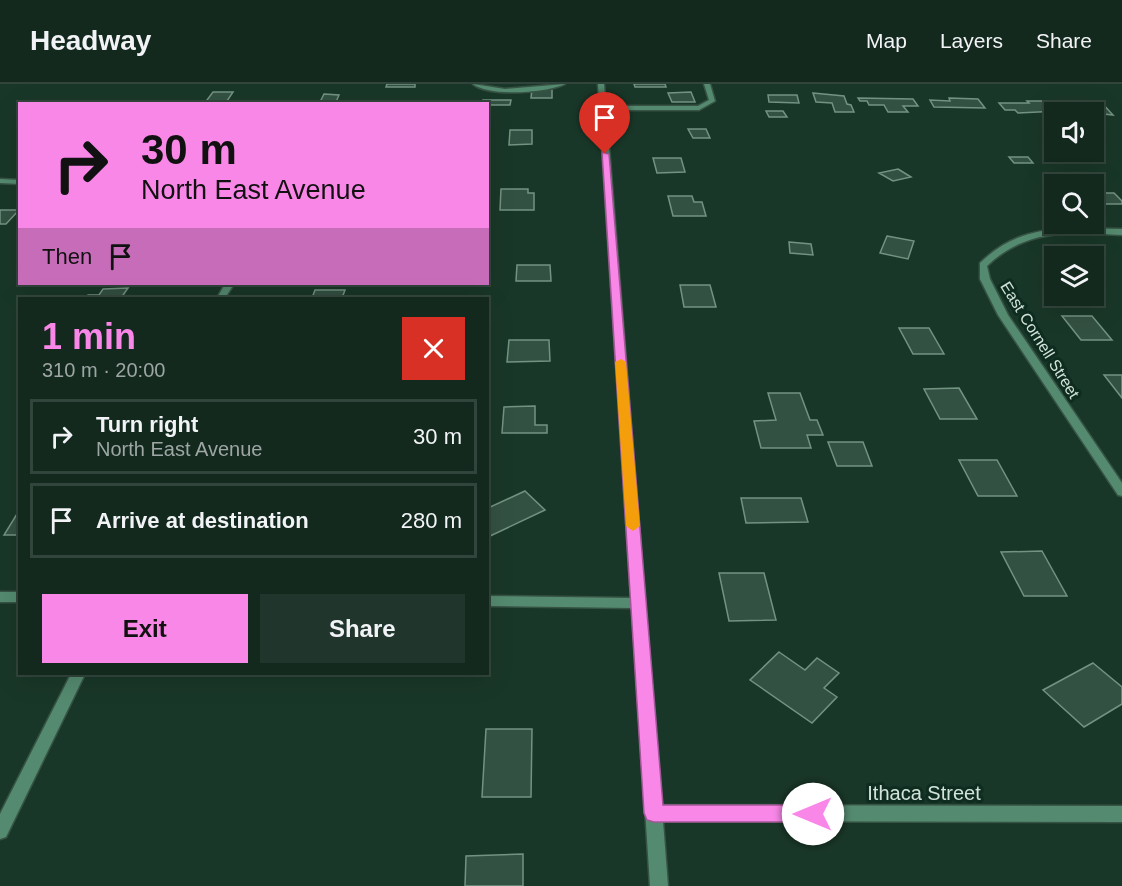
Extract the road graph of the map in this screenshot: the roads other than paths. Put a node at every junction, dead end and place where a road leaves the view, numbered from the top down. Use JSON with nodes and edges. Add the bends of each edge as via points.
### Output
{"nodes":[{"id":1,"x":476,"y":84,"type":"edge"},
{"id":2,"x":562,"y":84,"type":"edge"},
{"id":3,"x":601,"y":84,"type":"edge"},
{"id":4,"x":707,"y":84,"type":"edge"},
{"id":5,"x":601,"y":108,"type":"junction"},
{"id":6,"x":0,"y":181,"type":"edge"},
{"id":7,"x":18,"y":182,"type":"edge"},
{"id":8,"x":1122,"y":232,"type":"edge"},
{"id":9,"x":1122,"y":492,"type":"edge"},
{"id":10,"x":0,"y":597,"type":"edge"},
{"id":11,"x":18,"y":597,"type":"edge"},
{"id":12,"x":489,"y":601,"type":"edge"},
{"id":13,"x":639,"y":603,"type":"junction"},
{"id":14,"x":78,"y":675,"type":"edge"},
{"id":15,"x":654,"y":813,"type":"junction"},
{"id":16,"x":1122,"y":814,"type":"edge"},
{"id":17,"x":0,"y":831,"type":"edge"},
{"id":18,"x":659,"y":886,"type":"edge"}],
"edges":[{"from":1,"to":2,"type":"street","via":[[496,91]]},
{"from":3,"to":5,"type":"street"},
{"from":4,"to":5,"type":"street","via":[[712,101],[699,108]]},
{"from":5,"to":13,"type":"street"},
{"from":6,"to":7,"type":"street"},
{"from":8,"to":9,"type":"street","name":"East Cornell Street","via":[[1036,234],[1004,247],[983,265],[985,279],[1002,315]]},
{"from":10,"to":11,"type":"street"},
{"from":12,"to":13,"type":"street"},
{"from":13,"to":15,"type":"street"},
{"from":14,"to":17,"type":"street"},
{"from":15,"to":16,"type":"street","name":"Ithaca Street"},
{"from":15,"to":18,"type":"street"}]}
